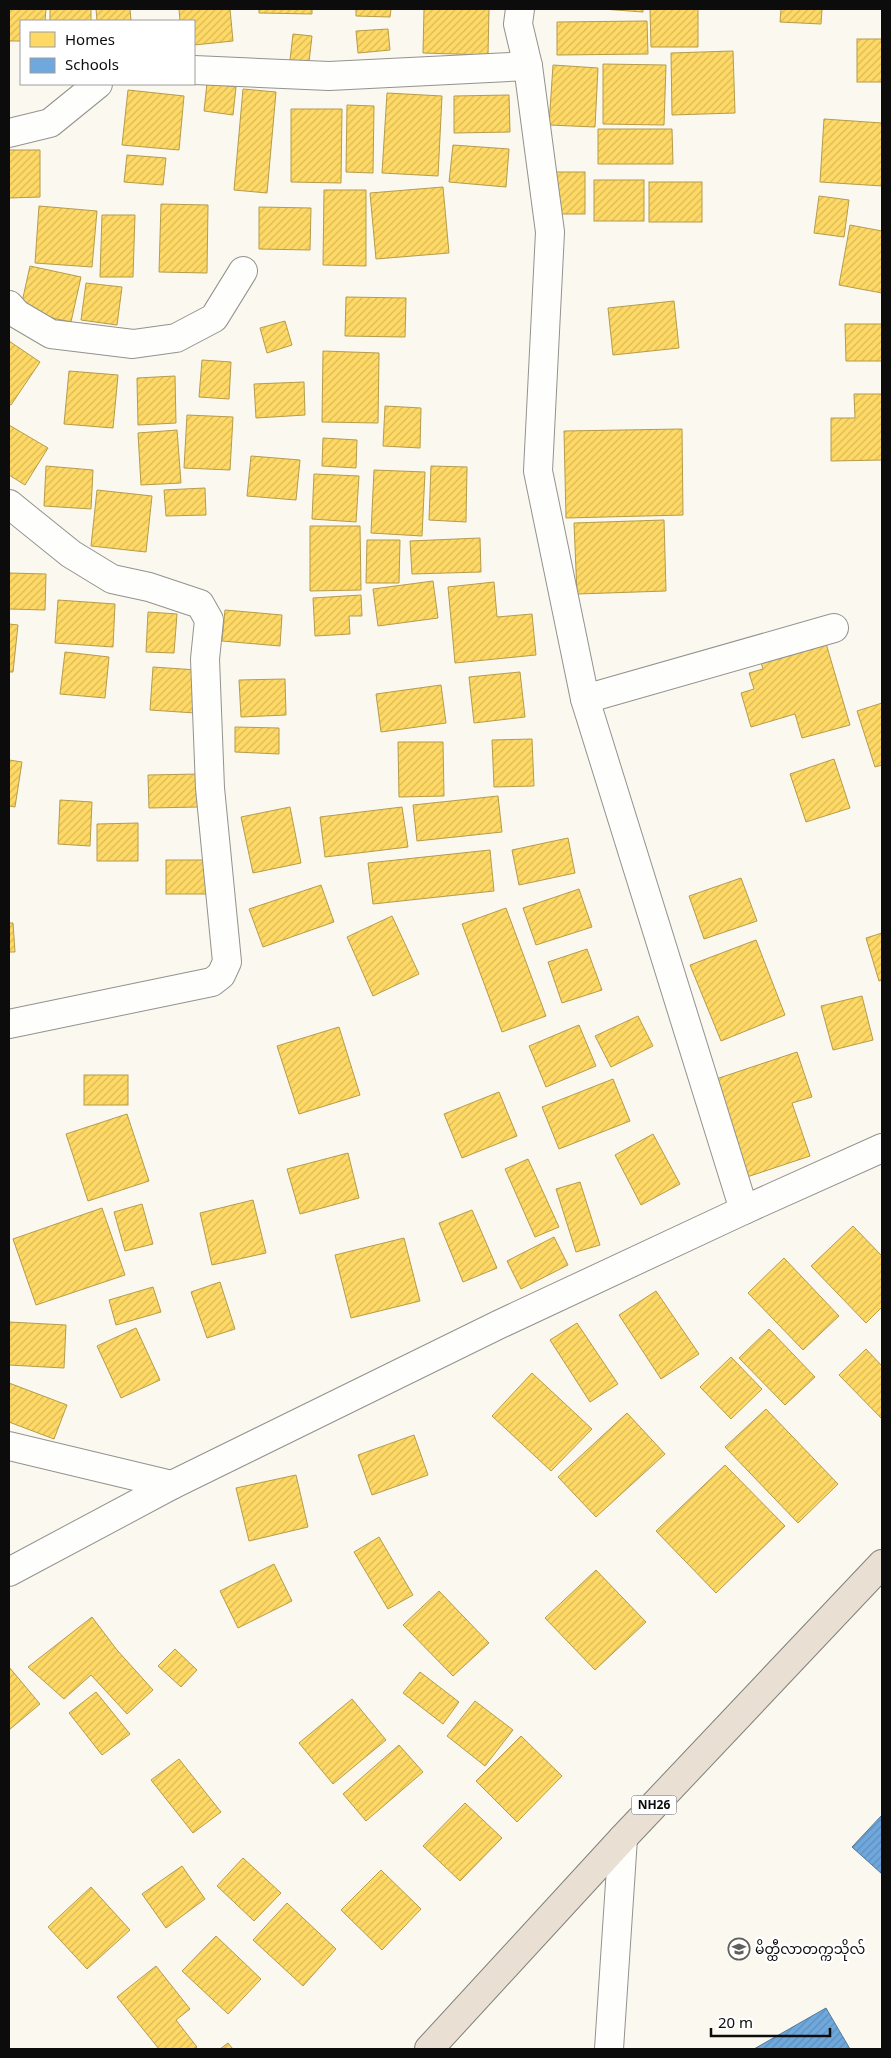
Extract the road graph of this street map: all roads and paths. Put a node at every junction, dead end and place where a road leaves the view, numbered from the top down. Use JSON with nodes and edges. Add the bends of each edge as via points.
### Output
{"nodes":[{"id":1,"x":520,"y":9,"type":"edge"},
{"id":2,"x":528,"y":66,"type":"junction"},
{"id":3,"x":195,"y":70,"type":"edge"},
{"id":4,"x":97,"y":85,"type":"edge"},
{"id":5,"x":9,"y":133,"type":"edge"},
{"id":6,"x":243,"y":271,"type":"dead end"},
{"id":7,"x":9,"y":305,"type":"edge"},
{"id":8,"x":9,"y":504,"type":"edge"},
{"id":9,"x":834,"y":628,"type":"dead end"},
{"id":10,"x":585,"y":699,"type":"junction"},
{"id":11,"x":9,"y":1024,"type":"edge"},
{"id":12,"x":882,"y":1148,"type":"edge"},
{"id":13,"x":744,"y":1210,"type":"junction"},
{"id":14,"x":9,"y":1446,"type":"edge"},
{"id":15,"x":172,"y":1485,"type":"junction"},
{"id":16,"x":882,"y":1564,"type":"edge"},
{"id":17,"x":9,"y":1572,"type":"edge"},
{"id":18,"x":623,"y":1838,"type":"junction"},
{"id":19,"x":429,"y":2049,"type":"edge"},
{"id":20,"x":609,"y":2049,"type":"edge"}],
"edges":[{"from":1,"to":2,"type":"street","via":[[518,24]]},
{"from":2,"to":3,"type":"street","via":[[329,76]]},
{"from":2,"to":10,"type":"street","via":[[550,232],[538,471]]},
{"from":4,"to":5,"type":"street","via":[[50,123]]},
{"from":6,"to":7,"type":"street","via":[[214,318],[176,338],[133,344],[51,334],[17,314]]},
{"from":8,"to":11,"type":"street","via":[[71,554],[112,579],[150,587],[200,604],[209,620],[205,658],[210,788],[227,962],[221,975],[212,982]]},
{"from":9,"to":10,"type":"street"},
{"from":10,"to":13,"type":"street"},
{"from":12,"to":13,"type":"street"},
{"from":13,"to":15,"type":"street","via":[[498,1325]]},
{"from":14,"to":15,"type":"street"},
{"from":15,"to":17,"type":"street"},
{"from":16,"to":18,"type":"highway","number":"NH26"},
{"from":18,"to":19,"type":"highway","number":"NH26"},
{"from":18,"to":20,"type":"street"}]}
